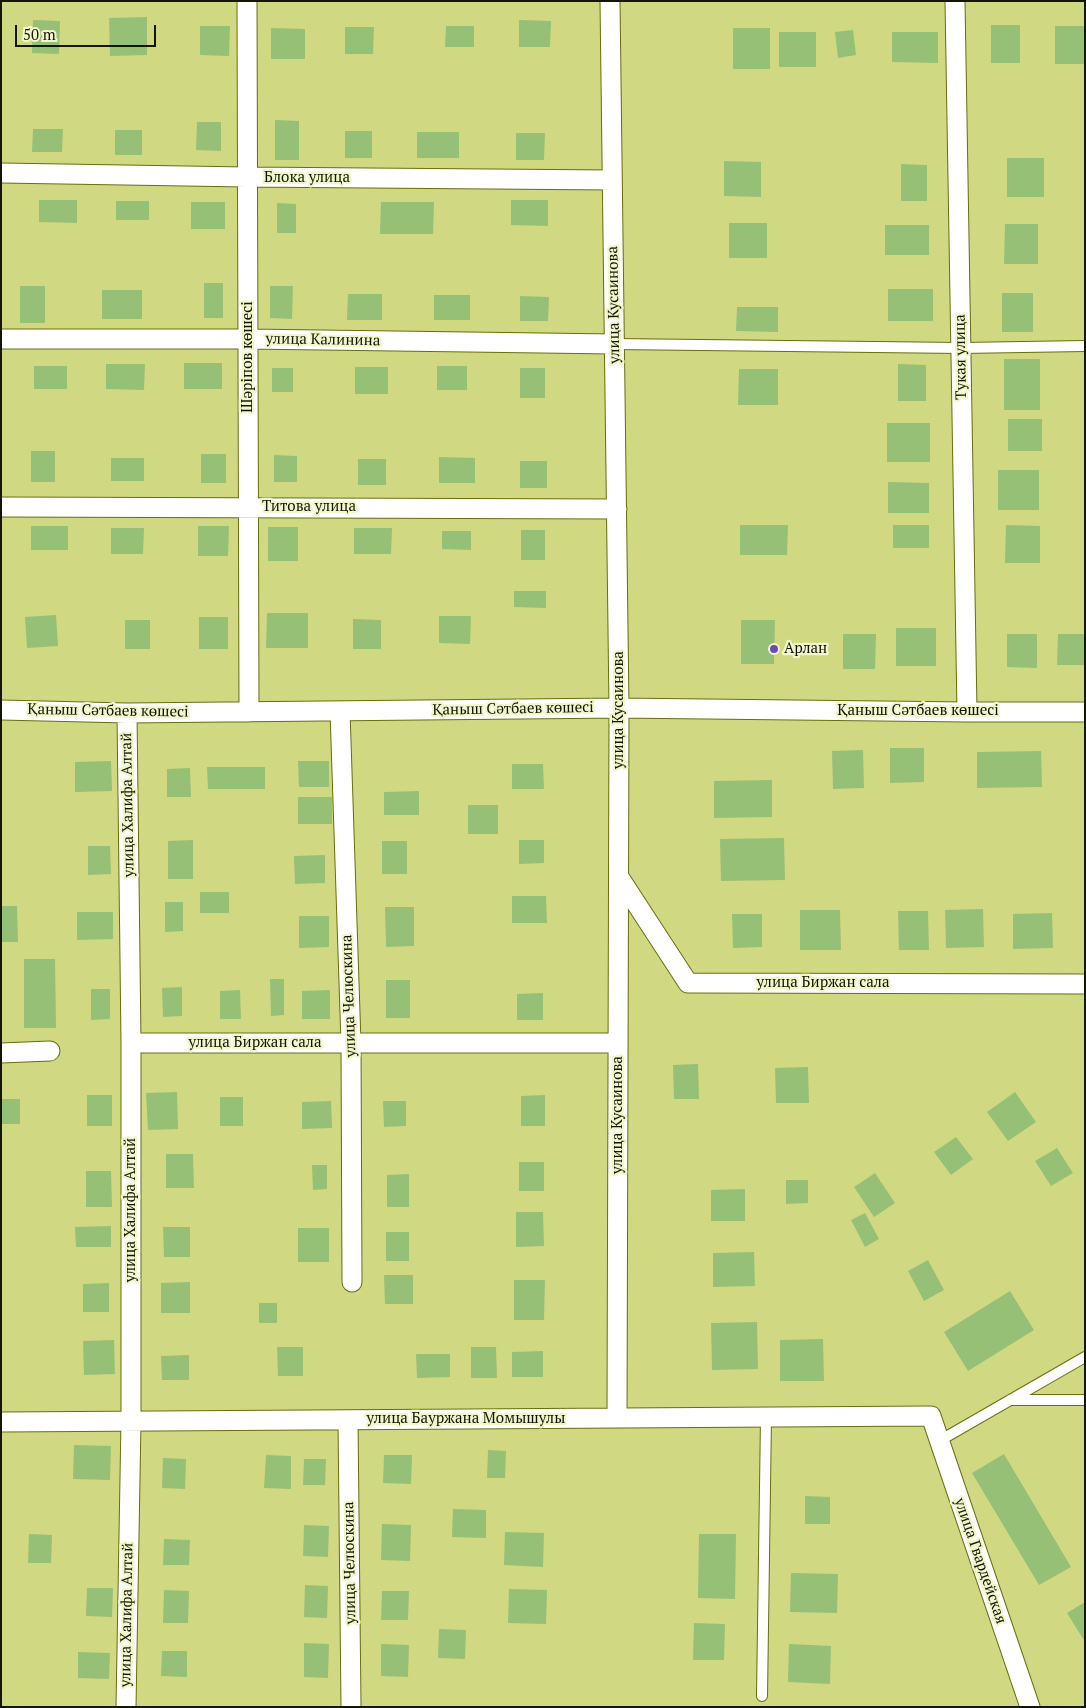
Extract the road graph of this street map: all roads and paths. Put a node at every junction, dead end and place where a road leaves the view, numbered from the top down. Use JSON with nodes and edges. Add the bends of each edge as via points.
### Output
{"nodes":[{"id":1,"x":246,"y":1,"type":"edge"},
{"id":2,"x":610,"y":1,"type":"edge"},
{"id":3,"x":955,"y":1,"type":"edge"},
{"id":4,"x":1,"y":173,"type":"edge"},
{"id":5,"x":247,"y":177,"type":"junction"},
{"id":6,"x":612,"y":180,"type":"junction"},
{"id":7,"x":1,"y":339,"type":"edge"},
{"id":8,"x":248,"y":339,"type":"junction"},
{"id":9,"x":614,"y":344,"type":"junction"},
{"id":10,"x":1085,"y":346,"type":"edge"},
{"id":11,"x":961,"y":348,"type":"junction"},
{"id":12,"x":1,"y":507,"type":"edge"},
{"id":13,"x":248,"y":507,"type":"junction"},
{"id":14,"x":617,"y":509,"type":"junction"},
{"id":15,"x":619,"y":708,"type":"junction"},
{"id":16,"x":1,"y":710,"type":"edge"},
{"id":17,"x":340,"y":711,"type":"junction"},
{"id":18,"x":249,"y":712,"type":"junction"},
{"id":19,"x":967,"y":712,"type":"junction"},
{"id":20,"x":1085,"y":712,"type":"edge"},
{"id":21,"x":127,"y":713,"type":"junction"},
{"id":22,"x":619,"y":877,"type":"junction"},
{"id":23,"x":1085,"y":984,"type":"edge"},
{"id":24,"x":131,"y":1043,"type":"junction"},
{"id":25,"x":351,"y":1043,"type":"junction"},
{"id":26,"x":618,"y":1043,"type":"junction"},
{"id":27,"x":50,"y":1051,"type":"dead end"},
{"id":28,"x":1,"y":1053,"type":"edge"},
{"id":29,"x":352,"y":1282,"type":"dead end"},
{"id":30,"x":1085,"y":1357,"type":"edge"},
{"id":31,"x":1009,"y":1400,"type":"junction"},
{"id":32,"x":1085,"y":1400,"type":"edge"},
{"id":33,"x":931,"y":1416,"type":"joint"},
{"id":34,"x":766,"y":1417,"type":"junction"},
{"id":35,"x":617,"y":1418,"type":"junction"},
{"id":36,"x":348,"y":1420,"type":"junction"},
{"id":37,"x":131,"y":1421,"type":"junction"},
{"id":38,"x":1,"y":1422,"type":"edge"},
{"id":39,"x":939,"y":1440,"type":"junction"},
{"id":40,"x":762,"y":1696,"type":"dead end"},
{"id":41,"x":126,"y":1707,"type":"edge"},
{"id":42,"x":351,"y":1707,"type":"edge"},
{"id":43,"x":1030,"y":1707,"type":"edge"}],
"edges":[{"from":1,"to":5,"type":"street","name":"Шәріпов көшесі"},
{"from":2,"to":6,"type":"street","name":"улица Кусаинова"},
{"from":3,"to":11,"type":"street","name":"Тукая улица"},
{"from":4,"to":5,"type":"street","name":"Блока улица"},
{"from":5,"to":6,"type":"street","name":"Блока улица"},
{"from":5,"to":8,"type":"street","name":"Шәріпов көшесі"},
{"from":6,"to":9,"type":"street","name":"улица Кусаинова"},
{"from":7,"to":8,"type":"street","name":"улица Калинина"},
{"from":8,"to":9,"type":"street","name":"улица Калинина"},
{"from":8,"to":13,"type":"street","name":"Шәріпов көшесі"},
{"from":9,"to":11,"type":"lane"},
{"from":9,"to":14,"type":"street","name":"улица Кусаинова"},
{"from":10,"to":11,"type":"lane"},
{"from":11,"to":19,"type":"street","name":"Тукая улица"},
{"from":12,"to":13,"type":"street","name":"Титова улица"},
{"from":13,"to":14,"type":"street","name":"Титова улица"},
{"from":13,"to":18,"type":"street","name":"Шәріпов көшесі"},
{"from":14,"to":15,"type":"street","name":"улица Кусаинова"},
{"from":15,"to":17,"type":"street","name":"Қаныш Сәтбаев көшесі"},
{"from":15,"to":19,"type":"street","name":"Қаныш Сәтбаев көшесі"},
{"from":15,"to":22,"type":"street","name":"улица Кусаинова"},
{"from":16,"to":21,"type":"street","name":"Қаныш Сәтбаев көшесі"},
{"from":17,"to":18,"type":"street","name":"Қаныш Сәтбаев көшесі"},
{"from":17,"to":25,"type":"street","name":"улица Челюскина"},
{"from":18,"to":21,"type":"street","name":"Қаныш Сәтбаев көшесі"},
{"from":19,"to":20,"type":"street","name":"Қаныш Сәтбаев көшесі"},
{"from":21,"to":24,"type":"street","name":"улица Халифа Алтай"},
{"from":22,"to":23,"type":"street","name":"улица Биржан сала","via":[[688,983]]},
{"from":22,"to":26,"type":"street","name":"улица Кусаинова"},
{"from":24,"to":25,"type":"street","name":"улица Биржан сала"},
{"from":24,"to":37,"type":"street","name":"улица Халифа Алтай"},
{"from":25,"to":26,"type":"street","name":"улица Биржан сала"},
{"from":25,"to":29,"type":"street","name":"улица Челюскина"},
{"from":26,"to":35,"type":"street","name":"улица Кусаинова"},
{"from":27,"to":28,"type":"street"},
{"from":30,"to":31,"type":"lane"},
{"from":31,"to":32,"type":"lane"},
{"from":31,"to":39,"type":"lane"},
{"from":33,"to":34,"type":"street","name":"улица Бауржана Момышулы"},
{"from":33,"to":39,"type":"street","name":"улица Гвардейская"},
{"from":34,"to":35,"type":"street","name":"улица Бауржана Момышулы"},
{"from":34,"to":40,"type":"lane"},
{"from":35,"to":36,"type":"street","name":"улица Бауржана Момышулы"},
{"from":36,"to":37,"type":"street","name":"улица Бауржана Момышулы"},
{"from":36,"to":42,"type":"street","name":"улица Челюскина"},
{"from":37,"to":38,"type":"street","name":"улица Бауржана Момышулы"},
{"from":37,"to":41,"type":"street","name":"улица Халифа Алтай"},
{"from":39,"to":43,"type":"street","name":"улица Гвардейская"}]}
